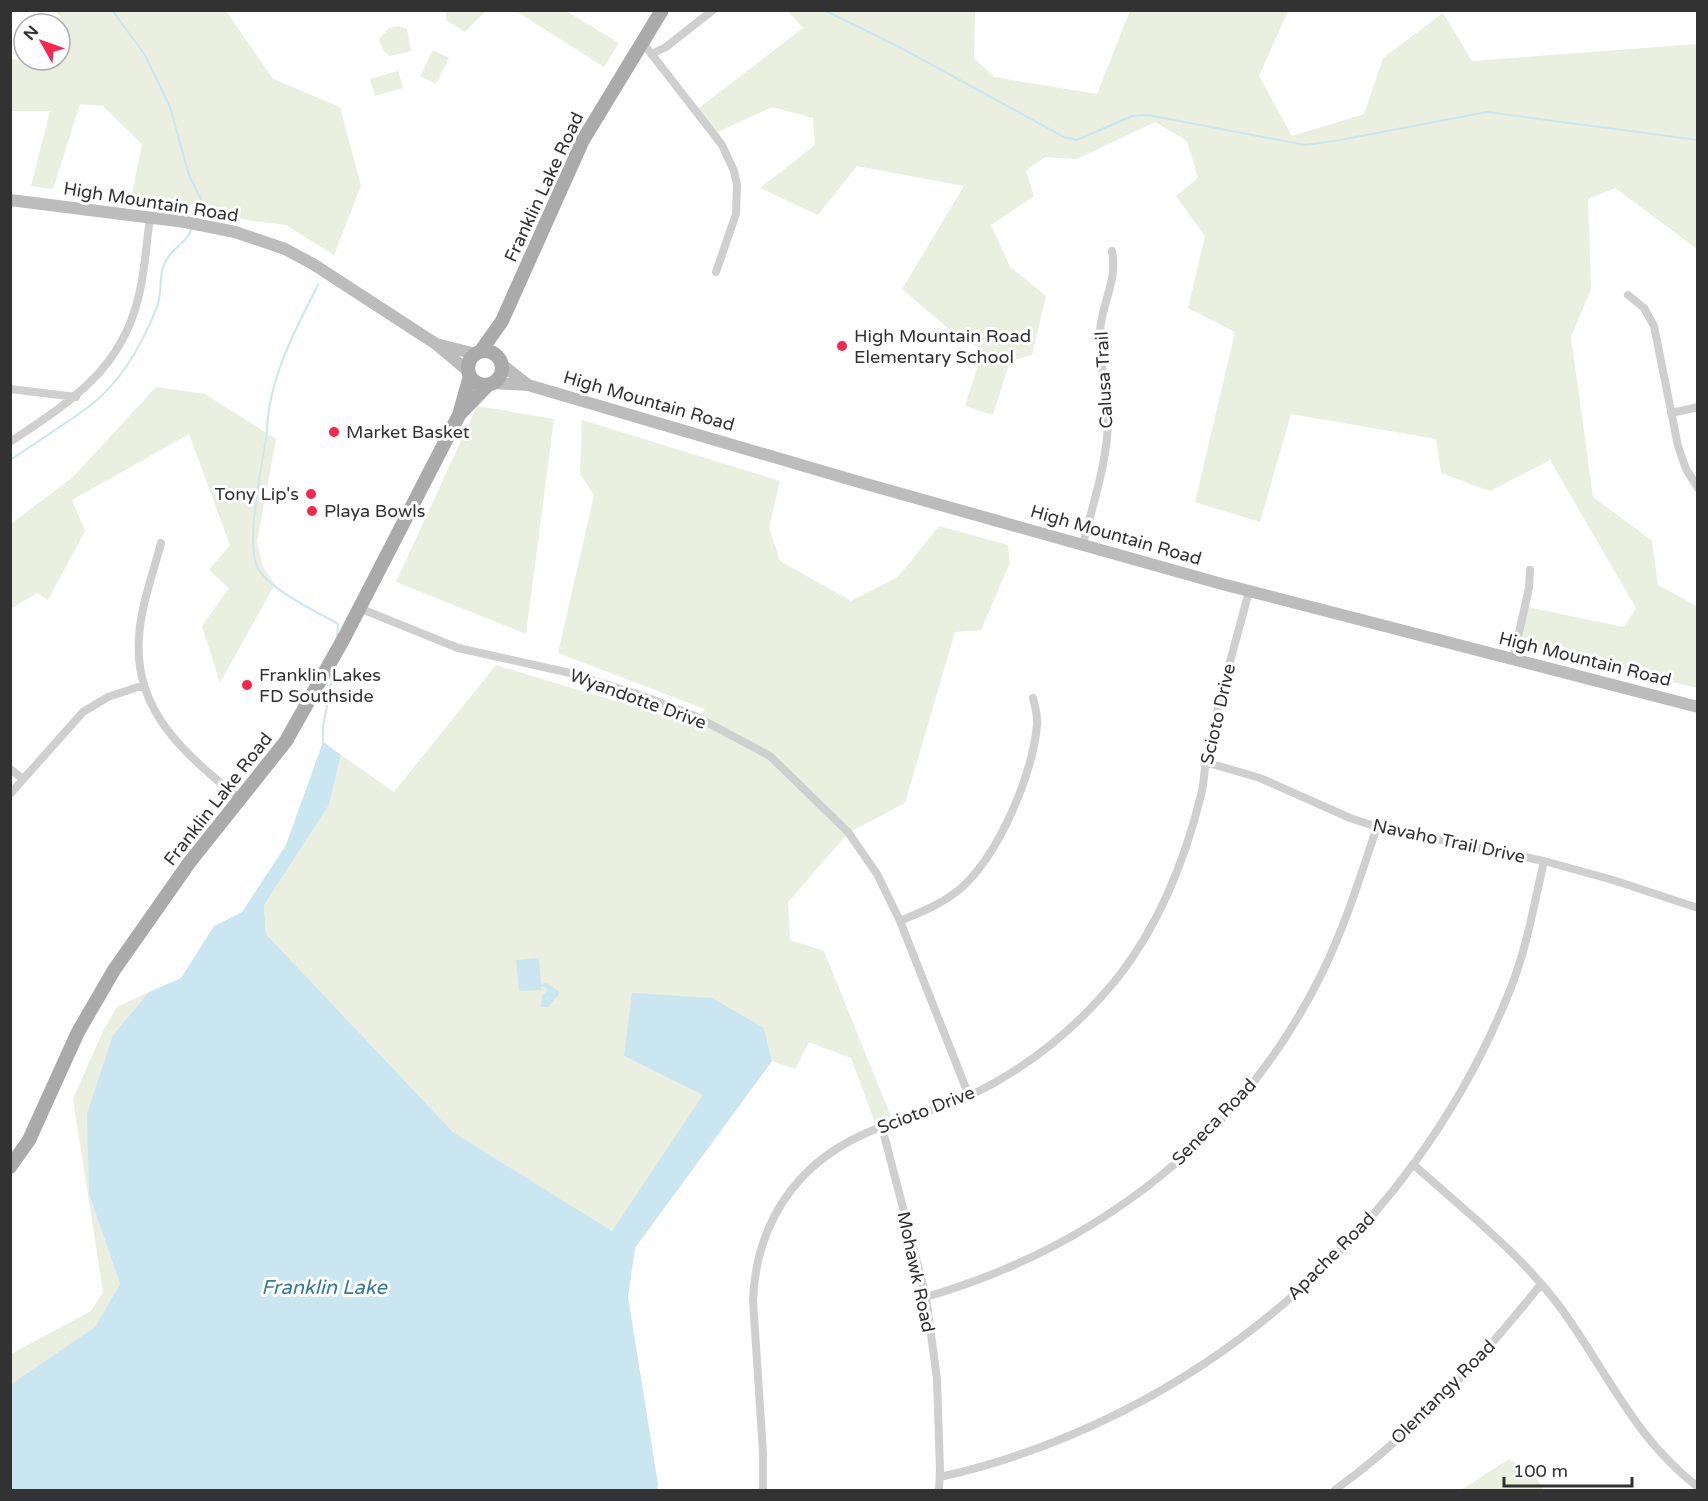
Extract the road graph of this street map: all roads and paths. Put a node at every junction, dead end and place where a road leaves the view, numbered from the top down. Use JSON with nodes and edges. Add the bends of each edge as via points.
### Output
{"nodes":[{"id":1,"x":662,"y":10,"type":"edge"},
{"id":2,"x":713,"y":10,"type":"edge"},
{"id":3,"x":647,"y":49,"type":"junction"},
{"id":4,"x":10,"y":200,"type":"edge"},
{"id":5,"x":150,"y":218,"type":"junction"},
{"id":6,"x":1112,"y":250,"type":"dead end"},
{"id":7,"x":716,"y":272,"type":"dead end"},
{"id":8,"x":1628,"y":296,"type":"dead end"},
{"id":9,"x":502,"y":321,"type":"junction"},
{"id":10,"x":436,"y":344,"type":"junction"},
{"id":11,"x":478,"y":353,"type":"junction"},
{"id":12,"x":500,"y":361,"type":"junction"},
{"id":13,"x":469,"y":374,"type":"junction"},
{"id":14,"x":491,"y":384,"type":"junction"},
{"id":15,"x":528,"y":385,"type":"junction"},
{"id":16,"x":10,"y":389,"type":"edge"},
{"id":17,"x":76,"y":397,"type":"junction"},
{"id":18,"x":1698,"y":407,"type":"edge"},
{"id":19,"x":1671,"y":413,"type":"junction"},
{"id":20,"x":459,"y":415,"type":"junction"},
{"id":21,"x":10,"y":442,"type":"edge"},
{"id":22,"x":1698,"y":488,"type":"edge"},
{"id":23,"x":161,"y":543,"type":"dead end"},
{"id":24,"x":1083,"y":544,"type":"junction"},
{"id":25,"x":1530,"y":570,"type":"dead end"},
{"id":26,"x":1249,"y":591,"type":"junction"},
{"id":27,"x":359,"y":608,"type":"junction"},
{"id":28,"x":1513,"y":659,"type":"junction"},
{"id":29,"x":144,"y":686,"type":"junction"},
{"id":30,"x":1033,"y":698,"type":"dead end"},
{"id":31,"x":1698,"y":706,"type":"edge"},
{"id":32,"x":1205,"y":762,"type":"junction"},
{"id":33,"x":10,"y":769,"type":"edge"},
{"id":34,"x":23,"y":779,"type":"junction"},
{"id":35,"x":10,"y":794,"type":"edge"},
{"id":36,"x":240,"y":800,"type":"junction"},
{"id":37,"x":1377,"y":827,"type":"junction"},
{"id":38,"x":1544,"y":861,"type":"junction"},
{"id":39,"x":1698,"y":908,"type":"edge"},
{"id":40,"x":900,"y":921,"type":"junction"},
{"id":41,"x":969,"y":1096,"type":"junction"},
{"id":42,"x":882,"y":1127,"type":"junction"},
{"id":43,"x":1414,"y":1165,"type":"junction"},
{"id":44,"x":10,"y":1167,"type":"edge"},
{"id":45,"x":1541,"y":1284,"type":"junction"},
{"id":46,"x":926,"y":1297,"type":"junction"},
{"id":47,"x":940,"y":1477,"type":"junction"},
{"id":48,"x":1698,"y":1487,"type":"edge"},
{"id":49,"x":763,"y":1491,"type":"edge"},
{"id":50,"x":939,"y":1491,"type":"edge"},
{"id":51,"x":1335,"y":1491,"type":"edge"}],
"edges":[{"from":1,"to":3,"type":"main road","name":"Franklin Lake Road"},
{"from":2,"to":3,"type":"street","via":[[666,47]]},
{"from":3,"to":7,"type":"street","via":[[722,145],[734,171],[736,214]]},
{"from":3,"to":9,"type":"main road","name":"Franklin Lake Road","via":[[583,140]]},
{"from":4,"to":5,"type":"main road","name":"High Mountain Road"},
{"from":5,"to":10,"type":"main road","name":"High Mountain Road","via":[[235,232],[285,249]]},
{"from":5,"to":17,"type":"street","via":[[139,296],[128,329],[103,370]]},
{"from":6,"to":24,"type":"street","name":"Calusa Trail","via":[[1113,275],[1099,344],[1107,400],[1107,434]]},
{"from":8,"to":19,"type":"street","via":[[1644,308],[1654,326]]},
{"from":9,"to":11,"type":"main road","name":"Franklin Lake Road"},
{"from":9,"to":12,"type":"main road","name":"Franklin Lake Road"},
{"from":10,"to":11,"type":"main road","name":"High Mountain Road"},
{"from":10,"to":13,"type":"main road","name":"High Mountain Road"},
{"from":11,"to":12,"type":"main road","via":[[490,352]]},
{"from":11,"to":13,"type":"main road","via":[[470,360]]},
{"from":12,"to":14,"type":"main road","via":[[501,375]]},
{"from":12,"to":15,"type":"main road","name":"High Mountain Road"},
{"from":13,"to":14,"type":"main road","via":[[477,384]]},
{"from":13,"to":20,"type":"main road","name":"Franklin Lake Road"},
{"from":14,"to":15,"type":"main road","name":"High Mountain Road"},
{"from":14,"to":20,"type":"main road","name":"Franklin Lake Road"},
{"from":15,"to":24,"type":"main road","name":"High Mountain Road"},
{"from":16,"to":17,"type":"street"},
{"from":17,"to":21,"type":"street"},
{"from":18,"to":19,"type":"street"},
{"from":19,"to":22,"type":"street","via":[[1680,455]]},
{"from":20,"to":27,"type":"main road","name":"Franklin Lake Road"},
{"from":23,"to":29,"type":"street","via":[[141,616],[138,654]]},
{"from":24,"to":26,"type":"main road","name":"High Mountain Road"},
{"from":25,"to":28,"type":"street"},
{"from":26,"to":28,"type":"main road","name":"High Mountain Road"},
{"from":26,"to":32,"type":"street","name":"Scioto Drive"},
{"from":27,"to":36,"type":"main road","name":"Franklin Lake Road","via":[[286,741]]},
{"from":27,"to":40,"type":"street","name":"Wyandotte Drive","via":[[458,648],[570,673],[643,696],[694,716],[770,756],[848,832],[877,874]]},
{"from":28,"to":31,"type":"main road","name":"High Mountain Road"},
{"from":29,"to":34,"type":"street","via":[[108,697],[83,712]]},
{"from":29,"to":36,"type":"street","via":[[152,707],[176,742]]},
{"from":30,"to":40,"type":"street","via":[[1037,714],[1035,737],[1015,803],[998,840],[960,889],[933,908]]},
{"from":32,"to":37,"type":"street","name":"Navaho Trail Drive","via":[[1260,778]]},
{"from":32,"to":41,"type":"street","name":"Scioto Drive","via":[[1202,792],[1177,874],[1136,952],[1101,998],[1059,1038],[1013,1072]]},
{"from":33,"to":34,"type":"street"},
{"from":34,"to":35,"type":"street"},
{"from":36,"to":44,"type":"main road","name":"Franklin Lake Road","via":[[189,863],[114,970],[78,1032],[29,1140]]},
{"from":37,"to":38,"type":"street","name":"Navaho Trail Drive"},
{"from":37,"to":46,"type":"street","name":"Seneca Road","via":[[1347,916],[1306,1004],[1271,1058],[1209,1133],[1127,1203],[1072,1238],[1015,1266]]},
{"from":38,"to":39,"type":"street","name":"Navaho Trail Drive"},
{"from":38,"to":43,"type":"street","name":"Apache Road","via":[[1524,951],[1496,1025],[1460,1096]]},
{"from":40,"to":41,"type":"street","name":"Wyandotte Drive"},
{"from":41,"to":42,"type":"street","name":"Scioto Drive"},
{"from":42,"to":46,"type":"street","name":"Mohawk Road"},
{"from":42,"to":49,"type":"street","name":"Scioto Drive","via":[[842,1144],[807,1172],[777,1209],[762,1243],[753,1300]]},
{"from":43,"to":45,"type":"street"},
{"from":43,"to":47,"type":"street","name":"Apache Road","via":[[1366,1224],[1302,1288],[1205,1364],[1134,1406],[1060,1440]]},
{"from":45,"to":48,"type":"street","via":[[1579,1333],[1640,1430]]},
{"from":45,"to":51,"type":"street","name":"Olentangy Road","via":[[1450,1389]]},
{"from":46,"to":47,"type":"street","name":"Mohawk Road","via":[[937,1378]]},
{"from":47,"to":50,"type":"street","name":"Mohawk Road"}]}
